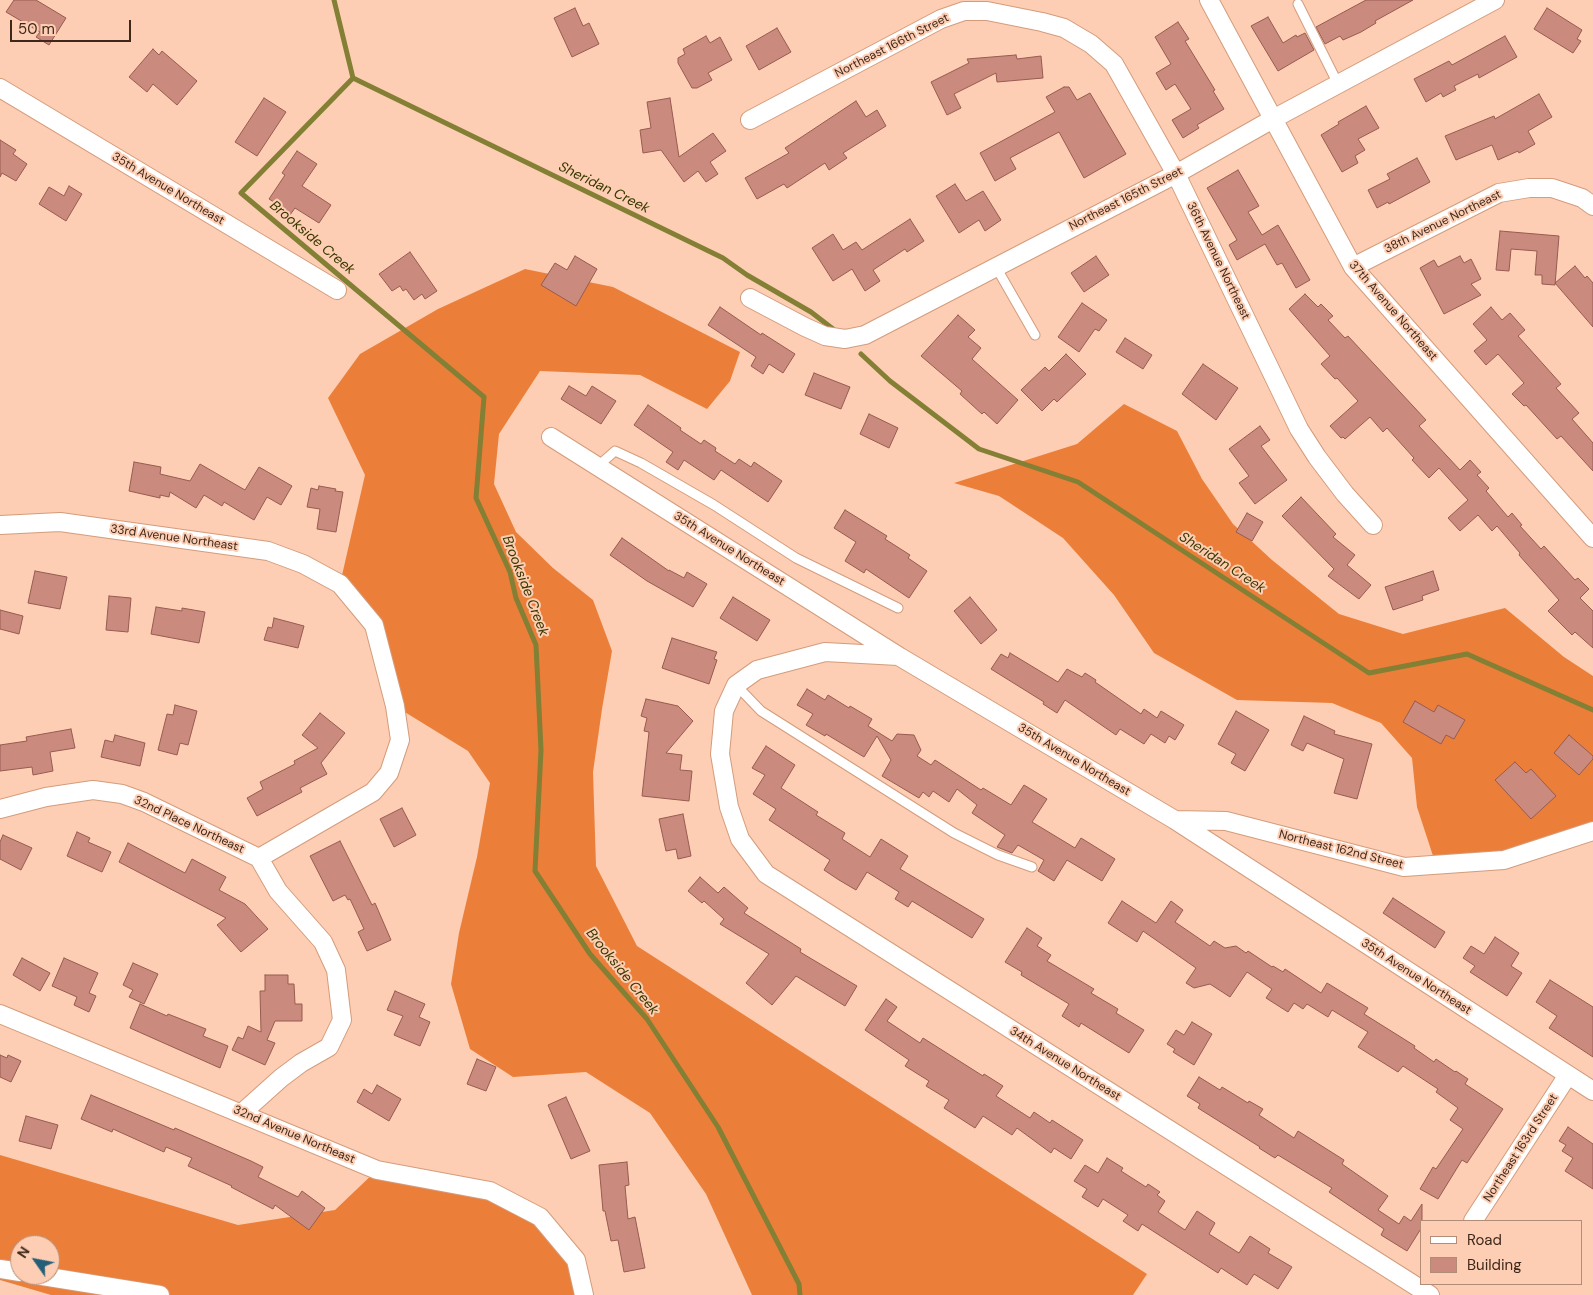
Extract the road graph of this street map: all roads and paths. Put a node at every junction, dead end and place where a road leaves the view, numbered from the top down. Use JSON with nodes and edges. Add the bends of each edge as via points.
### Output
{"nodes":[{"id":1,"x":1209,"y":0,"type":"edge"},
{"id":2,"x":1495,"y":0,"type":"edge"},
{"id":3,"x":1298,"y":4,"type":"dead end"},
{"id":4,"x":1042,"y":22,"type":"joint"},
{"id":5,"x":1338,"y":84,"type":"junction"},
{"id":6,"x":0,"y":88,"type":"edge"},
{"id":7,"x":1273,"y":119,"type":"junction"},
{"id":8,"x":750,"y":120,"type":"dead end"},
{"id":9,"x":1176,"y":174,"type":"junction"},
{"id":10,"x":1593,"y":206,"type":"edge"},
{"id":11,"x":996,"y":267,"type":"junction"},
{"id":12,"x":1353,"y":267,"type":"junction"},
{"id":13,"x":337,"y":290,"type":"dead end"},
{"id":14,"x":750,"y":298,"type":"dead end"},
{"id":15,"x":1035,"y":335,"type":"dead end"},
{"id":16,"x":551,"y":437,"type":"dead end"},
{"id":17,"x":598,"y":466,"type":"junction"},
{"id":18,"x":0,"y":525,"type":"edge"},
{"id":19,"x":1373,"y":526,"type":"dead end"},
{"id":20,"x":1593,"y":538,"type":"edge"},
{"id":21,"x":898,"y":608,"type":"dead end"},
{"id":22,"x":900,"y":656,"type":"junction"},
{"id":23,"x":736,"y":685,"type":"junction"},
{"id":24,"x":0,"y":809,"type":"edge"},
{"id":25,"x":1175,"y":820,"type":"junction"},
{"id":26,"x":1592,"y":833,"type":"edge"},
{"id":27,"x":259,"y":858,"type":"junction"},
{"id":28,"x":1032,"y":867,"type":"dead end"},
{"id":29,"x":0,"y":1014,"type":"edge"},
{"id":30,"x":1568,"y":1075,"type":"junction"},
{"id":31,"x":1593,"y":1091,"type":"edge"},
{"id":32,"x":242,"y":1113,"type":"junction"},
{"id":33,"x":1474,"y":1220,"type":"edge"},
{"id":34,"x":60,"y":1279,"type":"edge"},
{"id":35,"x":1429,"y":1292,"type":"edge"},
{"id":36,"x":160,"y":1295,"type":"edge"},
{"id":37,"x":584,"y":1295,"type":"edge"}],
"edges":[{"from":1,"to":7,"type":"street","name":"37th Avenue Northeast"},
{"from":2,"to":5,"type":"street","name":"Northeast 165th Street"},
{"from":3,"to":5,"type":"lane"},
{"from":4,"to":8,"type":"street","name":"Northeast 166th Street","via":[[987,11],[964,11],[941,19]]},
{"from":4,"to":9,"type":"street","name":"36th Avenue Northeast","via":[[1064,28],[1091,44],[1114,64]]},
{"from":5,"to":7,"type":"street","name":"Northeast 165th Street"},
{"from":6,"to":13,"type":"street","name":"35th Avenue Northeast"},
{"from":7,"to":9,"type":"street","name":"Northeast 165th Street"},
{"from":7,"to":12,"type":"street","name":"37th Avenue Northeast"},
{"from":9,"to":11,"type":"street","name":"Northeast 165th Street"},
{"from":9,"to":19,"type":"street","name":"36th Avenue Northeast","via":[[1299,429],[1345,494]]},
{"from":10,"to":12,"type":"street","name":"38th Avenue Northeast","via":[[1582,198],[1552,188],[1499,193]]},
{"from":11,"to":14,"type":"street","name":"Northeast 165th Street","via":[[864,335],[845,339],[825,336]]},
{"from":11,"to":15,"type":"lane"},
{"from":12,"to":20,"type":"street","name":"37th Avenue Northeast"},
{"from":16,"to":17,"type":"street","name":"35th Avenue Northeast"},
{"from":17,"to":21,"type":"lane","via":[[615,451],[641,463],[796,558]]},
{"from":17,"to":22,"type":"street","name":"35th Avenue Northeast"},
{"from":18,"to":27,"type":"street","name":"33rd Avenue Northeast","via":[[60,522],[268,552],[303,564],[340,584],[374,626],[395,706],[400,740],[388,773],[374,792]]},
{"from":22,"to":23,"type":"street","via":[[824,652],[757,670]]},
{"from":22,"to":25,"type":"street","name":"35th Avenue Northeast"},
{"from":23,"to":28,"type":"lane","via":[[761,711],[954,832],[998,855]]},
{"from":23,"to":35,"type":"street","name":"34th Avenue Northeast","via":[[724,711],[720,754],[729,807],[740,839],[766,874]]},
{"from":24,"to":27,"type":"street","name":"32nd Place Northeast","via":[[46,796],[93,790],[122,794]]},
{"from":25,"to":26,"type":"street","name":"Northeast 162nd Street","via":[[1226,821],[1404,867],[1504,860]]},
{"from":25,"to":30,"type":"street","name":"35th Avenue Northeast"},
{"from":27,"to":32,"type":"street","via":[[278,891],[323,942],[336,970],[342,1020],[329,1047],[281,1078]]},
{"from":29,"to":32,"type":"street","name":"32nd Avenue Northeast"},
{"from":30,"to":31,"type":"street","name":"35th Avenue Northeast"},
{"from":30,"to":33,"type":"street","name":"Northeast 163rd Street"},
{"from":32,"to":37,"type":"street","name":"32nd Avenue Northeast","via":[[377,1170],[490,1191],[540,1217],[576,1260]]},
{"from":34,"to":36,"type":"street"}]}
